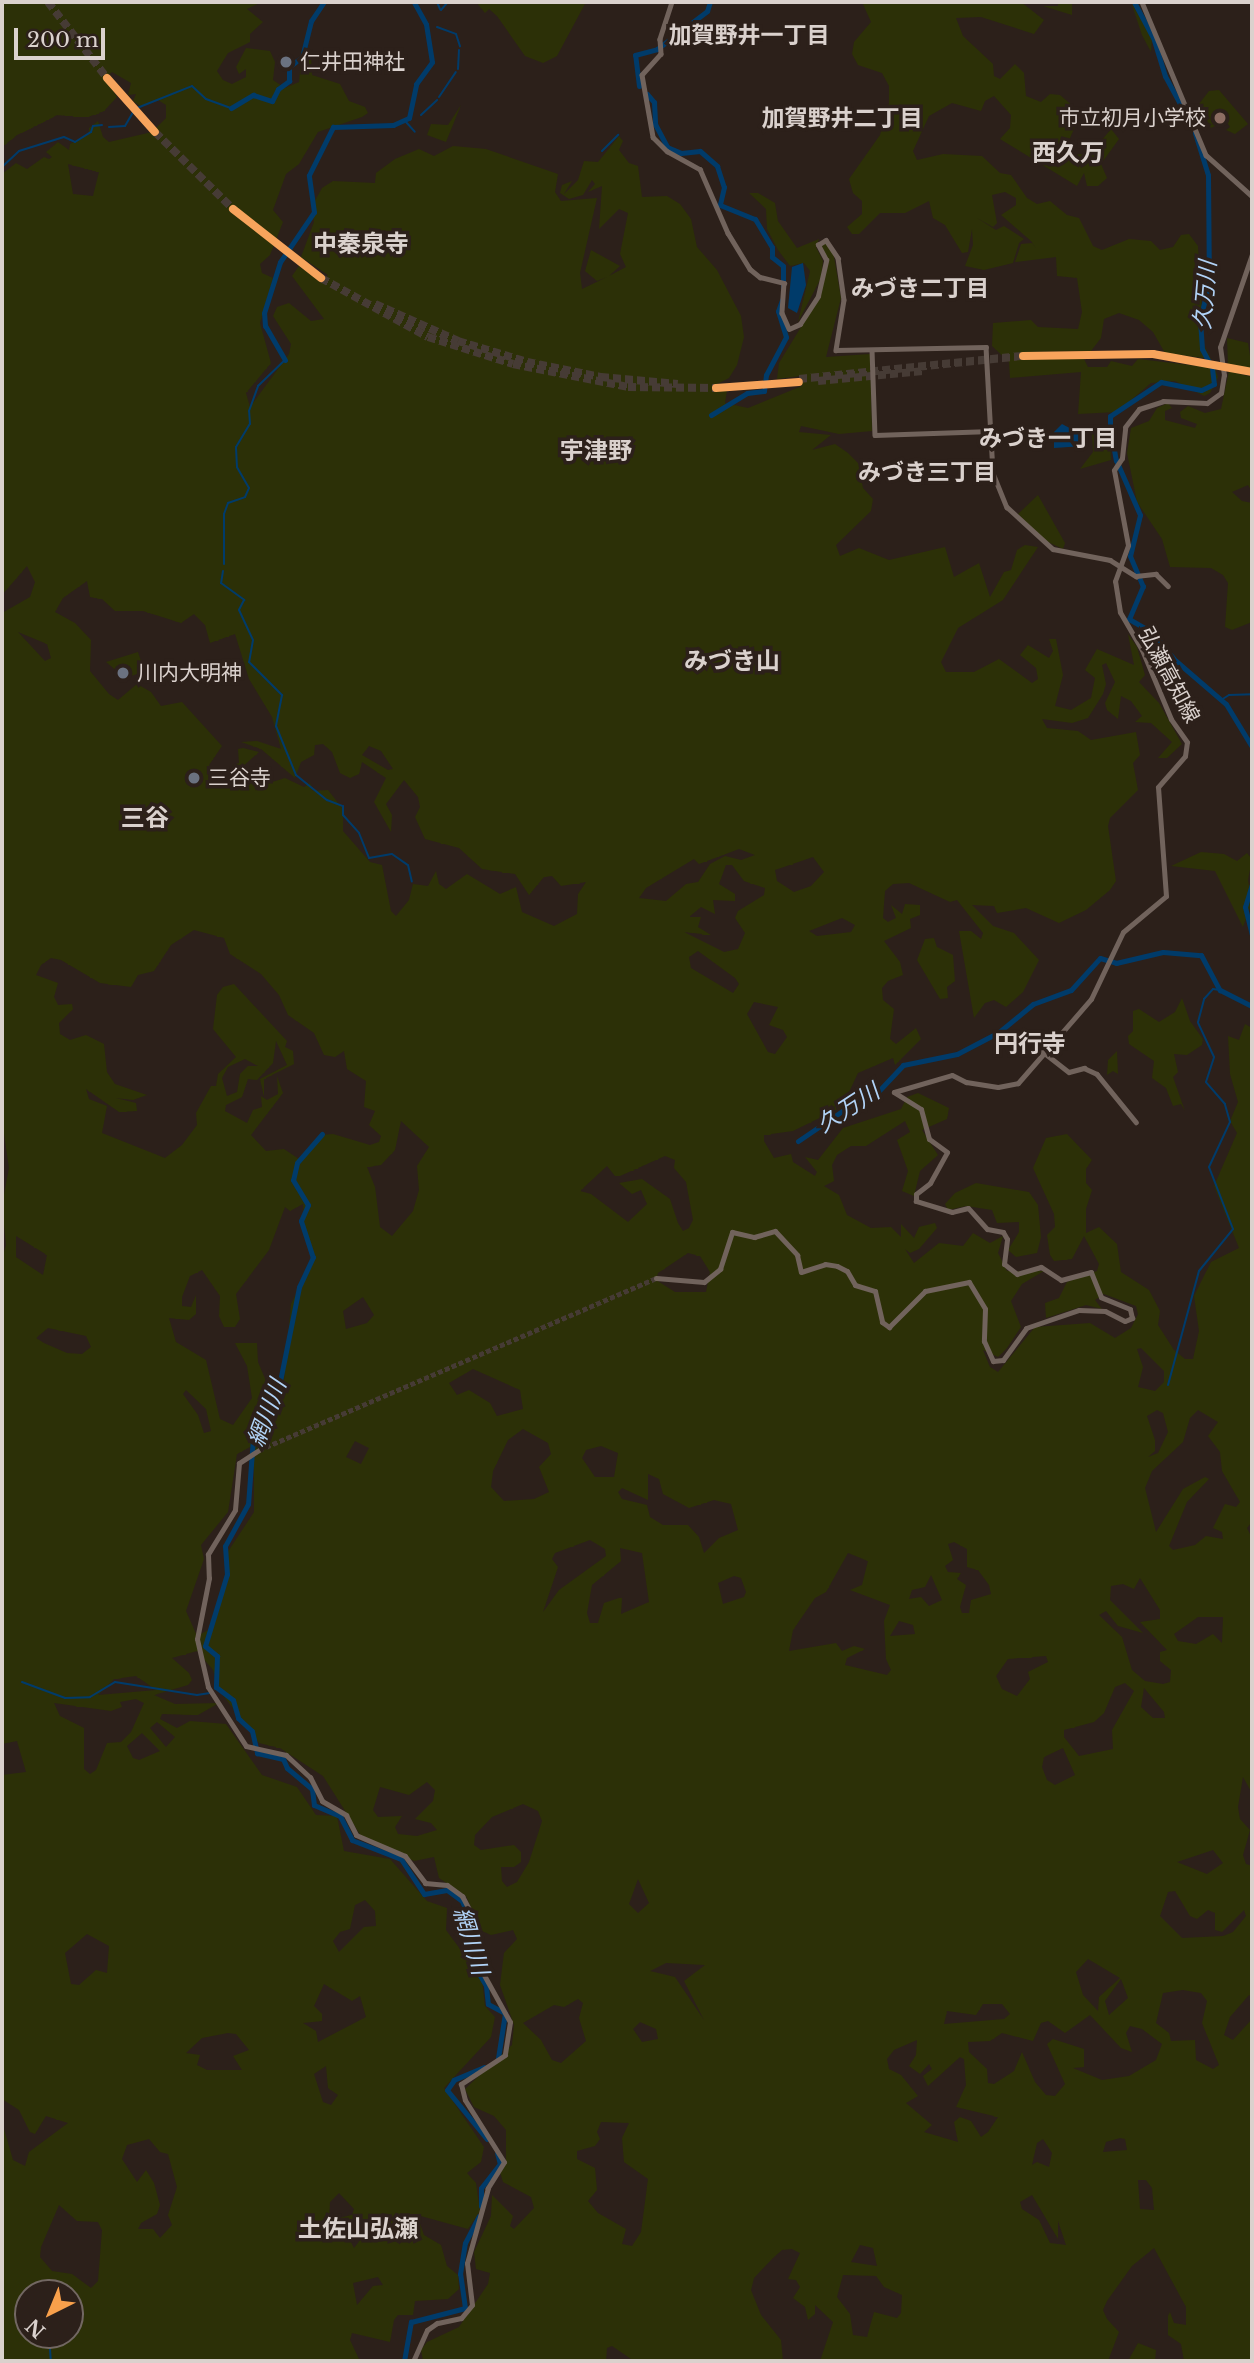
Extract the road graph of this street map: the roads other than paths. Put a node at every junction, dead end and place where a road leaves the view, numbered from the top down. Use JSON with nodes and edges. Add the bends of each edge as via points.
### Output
{"nodes":[{"id":1,"x":672,"y":2,"type":"edge"},
{"id":2,"x":1142,"y":2,"type":"edge"},
{"id":3,"x":108,"y":77,"type":"tunnel mouth"},
{"id":4,"x":153,"y":128,"type":"tunnel mouth"},
{"id":5,"x":1252,"y":196,"type":"edge"},
{"id":6,"x":234,"y":208,"type":"tunnel mouth"},
{"id":7,"x":1252,"y":254,"type":"edge"},
{"id":8,"x":322,"y":277,"type":"tunnel mouth"},
{"id":9,"x":872,"y":350,"type":"junction"},
{"id":10,"x":1023,"y":357,"type":"tunnel mouth"},
{"id":11,"x":1252,"y":373,"type":"edge"},
{"id":12,"x":799,"y":380,"type":"tunnel mouth"},
{"id":13,"x":716,"y":387,"type":"tunnel mouth"},
{"id":14,"x":991,"y":431,"type":"junction"},
{"id":15,"x":1120,"y":566,"type":"junction"},
{"id":16,"x":1168,"y":586,"type":"dead end"},
{"id":17,"x":1042,"y":1051,"type":"junction"},
{"id":18,"x":1136,"y":1122,"type":"dead end"},
{"id":19,"x":656,"y":1279,"type":"tunnel mouth"},
{"id":20,"x":258,"y":1450,"type":"tunnel mouth"},
{"id":21,"x":413,"y":2361,"type":"edge"}],
"edges":[{"from":1,"to":9,"type":"street","via":[[660,55],[642,75],[653,137],[667,151],[700,169],[728,233],[750,269],[760,277],[783,282],[782,313],[793,329],[818,296],[826,262],[818,244],[828,241],[838,258],[844,300],[835,348]]},
{"from":2,"to":5,"type":"street","via":[[1206,155]]},
{"from":3,"to":4,"type":"highway"},
{"from":6,"to":8,"type":"highway"},
{"from":7,"to":15,"type":"main road","name":"弘瀬高知線","via":[[1220,347],[1221,393],[1208,402],[1163,401],[1139,409],[1125,427],[1118,464],[1128,541]]},
{"from":9,"to":14,"type":"street","via":[[986,347]]},
{"from":9,"to":14,"type":"street","via":[[876,435]]},
{"from":10,"to":11,"type":"highway","via":[[1184,359]]},
{"from":12,"to":13,"type":"highway"},
{"from":14,"to":15,"type":"street","via":[[995,483],[1012,513],[1042,542],[1061,552]]},
{"from":15,"to":16,"type":"street","via":[[1136,576],[1156,575]]},
{"from":15,"to":17,"type":"main road","name":"弘瀬高知線","via":[[1115,581],[1122,621],[1143,650],[1187,747],[1183,759],[1164,775],[1158,787],[1167,892],[1158,906],[1126,927],[1091,999]]},
{"from":17,"to":18,"type":"street","via":[[1069,1072],[1084,1068],[1097,1074]]},
{"from":17,"to":19,"type":"main road","name":"弘瀬高知線","via":[[1009,1088],[966,1083],[952,1075],[894,1092],[921,1109],[929,1139],[947,1152],[915,1199],[952,1212],[968,1208],[987,1229],[1003,1232],[1007,1239],[1004,1264],[1014,1272],[1041,1267],[1061,1280],[1091,1272],[1101,1297],[1130,1309],[1130,1320],[1105,1311],[1079,1310],[1026,1328],[1003,1360],[993,1361],[984,1341],[985,1309],[966,1280],[925,1291],[889,1327],[882,1322],[875,1291],[855,1285],[848,1271],[837,1266],[825,1264],[802,1272],[790,1245],[775,1231],[754,1237],[732,1232],[720,1269],[704,1282]]},
{"from":20,"to":21,"type":"main road","via":[[238,1466],[235,1510],[209,1549],[198,1646],[211,1691],[238,1737],[252,1748],[286,1755],[307,1774],[319,1797],[343,1812],[359,1837],[405,1856],[422,1881],[447,1885],[462,1896],[474,1922],[476,1961],[510,2022],[505,2055],[461,2084],[465,2100],[504,2162],[488,2188],[467,2263],[472,2305],[461,2318],[430,2327]]}]}
